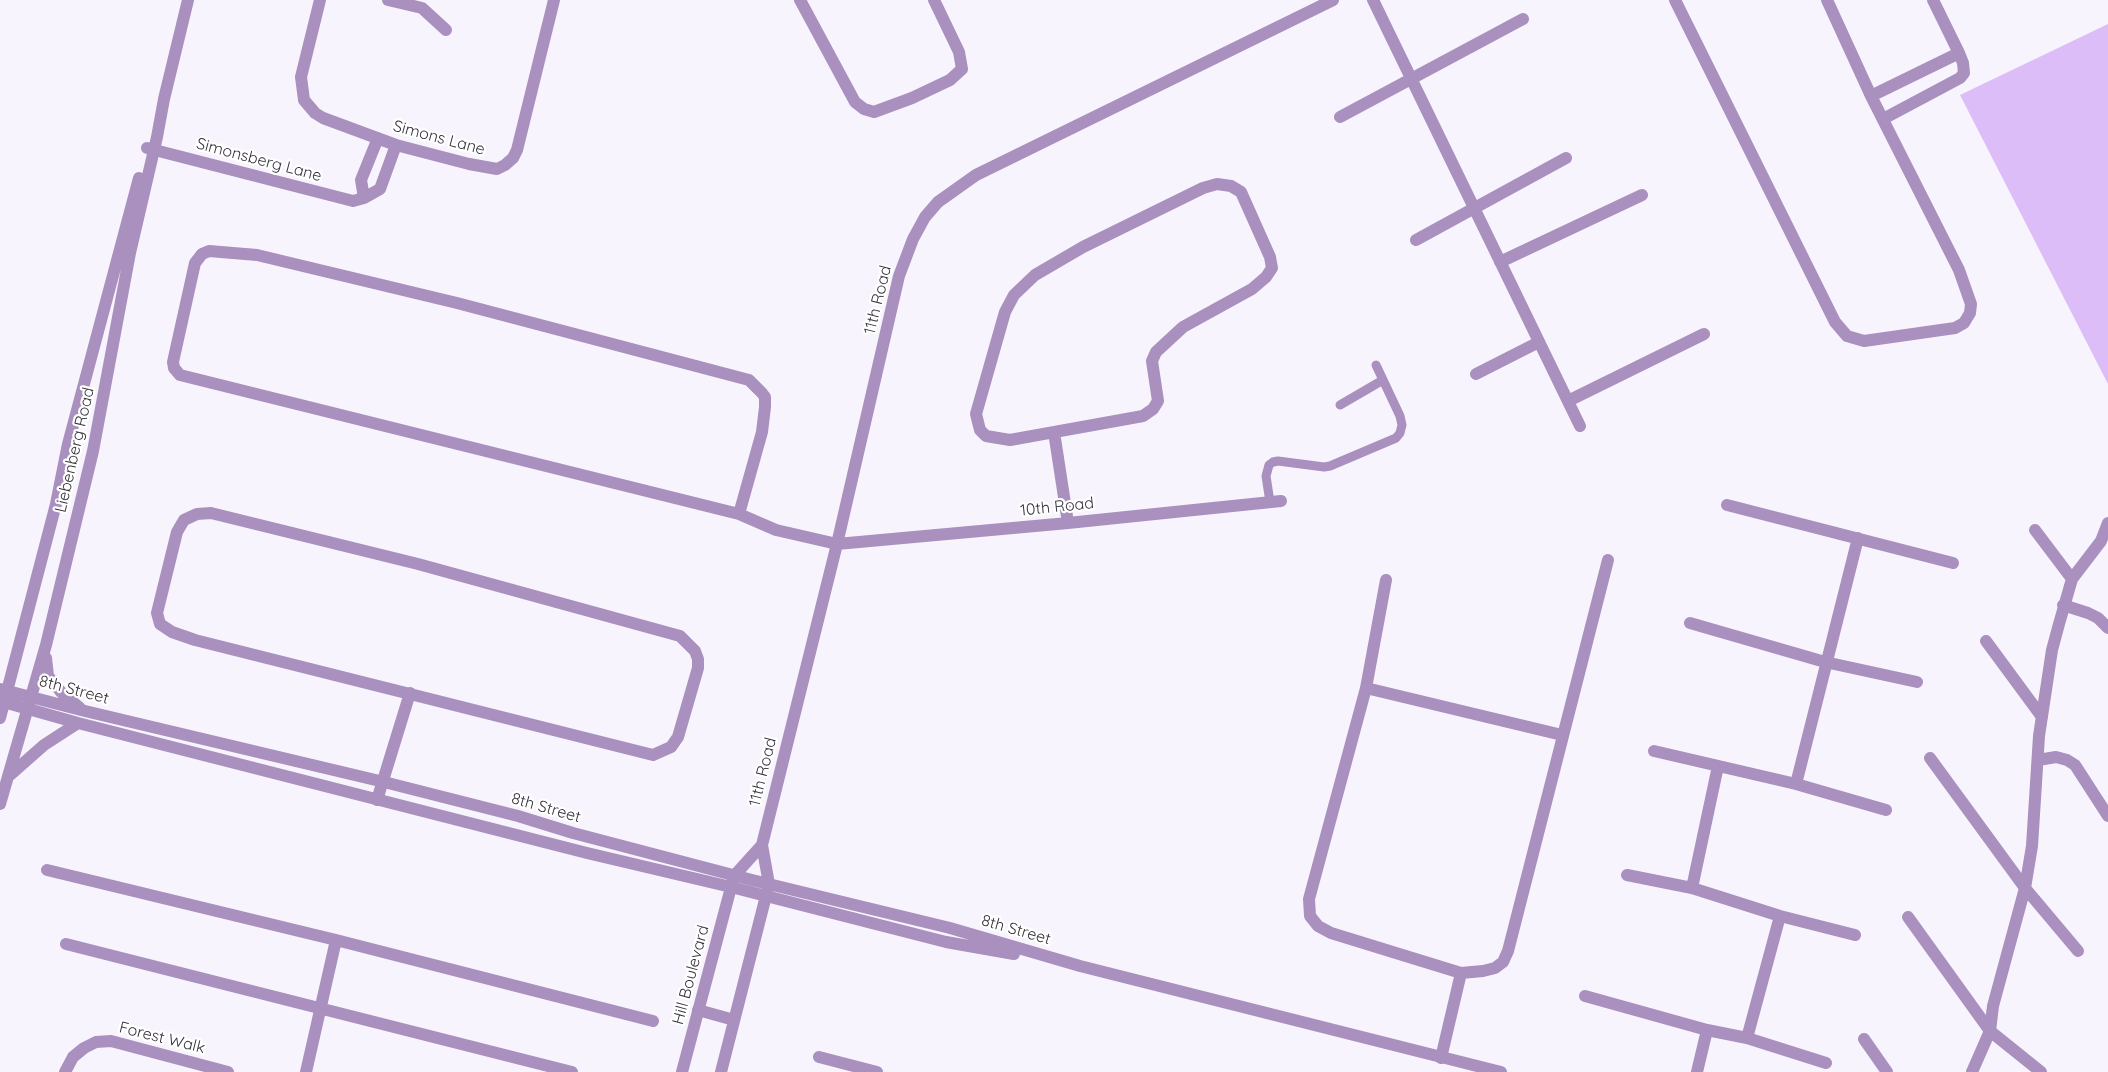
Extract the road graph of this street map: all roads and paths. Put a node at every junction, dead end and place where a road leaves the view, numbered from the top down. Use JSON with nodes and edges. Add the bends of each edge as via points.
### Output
{"nodes":[{"id":1,"x":188,"y":0,"type":"edge"},
{"id":2,"x":320,"y":0,"type":"edge"},
{"id":3,"x":388,"y":0,"type":"edge"},
{"id":4,"x":554,"y":0,"type":"edge"},
{"id":5,"x":800,"y":0,"type":"edge"},
{"id":6,"x":934,"y":0,"type":"edge"},
{"id":7,"x":1333,"y":0,"type":"edge"},
{"id":8,"x":1373,"y":0,"type":"edge"},
{"id":9,"x":1675,"y":0,"type":"edge"},
{"id":10,"x":1827,"y":0,"type":"edge"},
{"id":11,"x":1934,"y":0,"type":"edge"},
{"id":12,"x":1523,"y":20,"type":"dead end"},
{"id":13,"x":446,"y":30,"type":"dead end"},
{"id":14,"x":1959,"y":53,"type":"junction"},
{"id":15,"x":1411,"y":79,"type":"junction"},
{"id":16,"x":1871,"y":96,"type":"junction"},
{"id":17,"x":1340,"y":117,"type":"dead end"},
{"id":18,"x":1883,"y":118,"type":"junction"},
{"id":19,"x":378,"y":138,"type":"junction"},
{"id":20,"x":396,"y":145,"type":"junction"},
{"id":21,"x":150,"y":148,"type":"junction"},
{"id":22,"x":1566,"y":158,"type":"dead end"},
{"id":23,"x":1642,"y":195,"type":"dead end"},
{"id":24,"x":364,"y":198,"type":"junction"},
{"id":25,"x":1474,"y":208,"type":"junction"},
{"id":26,"x":1416,"y":240,"type":"dead end"},
{"id":27,"x":1500,"y":262,"type":"junction"},
{"id":28,"x":1704,"y":334,"type":"dead end"},
{"id":29,"x":1539,"y":342,"type":"junction"},
{"id":30,"x":1376,"y":364,"type":"dead end"},
{"id":31,"x":1476,"y":374,"type":"dead end"},
{"id":32,"x":1383,"y":380,"type":"junction"},
{"id":33,"x":1568,"y":401,"type":"junction"},
{"id":34,"x":1340,"y":405,"type":"dead end"},
{"id":35,"x":1580,"y":426,"type":"dead end"},
{"id":36,"x":1054,"y":432,"type":"junction"},
{"id":37,"x":1275,"y":501,"type":"joint"},
{"id":38,"x":1726,"y":505,"type":"dead end"},
{"id":39,"x":740,"y":514,"type":"junction"},
{"id":40,"x":1068,"y":523,"type":"junction"},
{"id":41,"x":2108,"y":523,"type":"edge"},
{"id":42,"x":2035,"y":530,"type":"dead end"},
{"id":43,"x":1858,"y":538,"type":"junction"},
{"id":44,"x":837,"y":544,"type":"junction"},
{"id":45,"x":1608,"y":560,"type":"dead end"},
{"id":46,"x":1953,"y":563,"type":"dead end"},
{"id":47,"x":2072,"y":579,"type":"junction"},
{"id":48,"x":1386,"y":580,"type":"dead end"},
{"id":49,"x":2063,"y":605,"type":"junction"},
{"id":50,"x":1690,"y":623,"type":"dead end"},
{"id":51,"x":2108,"y":628,"type":"edge"},
{"id":52,"x":1986,"y":641,"type":"dead end"},
{"id":53,"x":46,"y":645,"type":"junction"},
{"id":54,"x":1825,"y":662,"type":"junction"},
{"id":55,"x":1917,"y":682,"type":"dead end"},
{"id":56,"x":1366,"y":688,"type":"junction"},
{"id":57,"x":410,"y":693,"type":"junction"},
{"id":58,"x":3,"y":696,"type":"edge"},
{"id":59,"x":32,"y":696,"type":"junction"},
{"id":60,"x":28,"y":709,"type":"junction"},
{"id":61,"x":85,"y":711,"type":"junction"},
{"id":62,"x":2042,"y":717,"type":"junction"},
{"id":63,"x":0,"y":718,"type":"edge"},
{"id":64,"x":78,"y":723,"type":"junction"},
{"id":65,"x":1562,"y":735,"type":"junction"},
{"id":66,"x":1654,"y":751,"type":"dead end"},
{"id":67,"x":1930,"y":758,"type":"dead end"},
{"id":68,"x":2038,"y":760,"type":"junction"},
{"id":69,"x":1718,"y":766,"type":"junction"},
{"id":70,"x":9,"y":776,"type":"junction"},
{"id":71,"x":384,"y":782,"type":"junction"},
{"id":72,"x":1796,"y":783,"type":"junction"},
{"id":73,"x":377,"y":800,"type":"junction"},
{"id":74,"x":0,"y":804,"type":"edge"},
{"id":75,"x":1886,"y":810,"type":"dead end"},
{"id":76,"x":2108,"y":816,"type":"edge"},
{"id":77,"x":762,"y":845,"type":"junction"},
{"id":78,"x":47,"y":870,"type":"dead end"},
{"id":79,"x":1627,"y":875,"type":"dead end"},
{"id":80,"x":733,"y":881,"type":"junction"},
{"id":81,"x":1692,"y":888,"type":"junction"},
{"id":82,"x":2025,"y":888,"type":"junction"},
{"id":83,"x":767,"y":890,"type":"junction"},
{"id":84,"x":1780,"y":916,"type":"junction"},
{"id":85,"x":1908,"y":917,"type":"dead end"},
{"id":86,"x":1855,"y":935,"type":"dead end"},
{"id":87,"x":336,"y":940,"type":"junction"},
{"id":88,"x":66,"y":944,"type":"dead end"},
{"id":89,"x":2078,"y":951,"type":"dead end"},
{"id":90,"x":1461,"y":973,"type":"junction"},
{"id":91,"x":1585,"y":996,"type":"dead end"},
{"id":92,"x":321,"y":1009,"type":"junction"},
{"id":93,"x":698,"y":1010,"type":"junction"},
{"id":94,"x":734,"y":1020,"type":"junction"},
{"id":95,"x":653,"y":1022,"type":"dead end"},
{"id":96,"x":1707,"y":1030,"type":"junction"},
{"id":97,"x":1990,"y":1031,"type":"junction"},
{"id":98,"x":1747,"y":1038,"type":"junction"},
{"id":99,"x":1864,"y":1039,"type":"dead end"},
{"id":100,"x":819,"y":1057,"type":"dead end"},
{"id":101,"x":1441,"y":1058,"type":"junction"},
{"id":102,"x":1826,"y":1063,"type":"dead end"},
{"id":103,"x":65,"y":1072,"type":"edge"},
{"id":104,"x":228,"y":1072,"type":"edge"},
{"id":105,"x":306,"y":1072,"type":"edge"},
{"id":106,"x":572,"y":1072,"type":"edge"},
{"id":107,"x":681,"y":1072,"type":"edge"},
{"id":108,"x":721,"y":1072,"type":"edge"},
{"id":109,"x":877,"y":1072,"type":"edge"},
{"id":110,"x":1501,"y":1072,"type":"edge"},
{"id":111,"x":1697,"y":1072,"type":"edge"},
{"id":112,"x":1887,"y":1072,"type":"edge"},
{"id":113,"x":1972,"y":1072,"type":"edge"},
{"id":114,"x":2041,"y":1072,"type":"edge"}],
"edges":[{"from":1,"to":21,"type":"street","name":"Liebenberg Road"},
{"from":2,"to":19,"type":"street","name":"Simons Lane","via":[[301,77],[304,100],[323,118]]},
{"from":3,"to":13,"type":"street","via":[[422,8]]},
{"from":4,"to":20,"type":"street","name":"Simons Lane","via":[[513,158],[497,169]]},
{"from":5,"to":6,"type":"street","via":[[855,102],[874,112],[950,80],[962,69],[959,52]]},
{"from":7,"to":44,"type":"street","name":"11th Road","via":[[976,175],[938,202],[913,239],[899,276]]},
{"from":8,"to":15,"type":"street"},
{"from":9,"to":18,"type":"street","via":[[1835,322],[1847,336],[1864,341],[1955,328],[1964,323],[1971,304],[1959,270]]},
{"from":10,"to":16,"type":"street"},
{"from":11,"to":14,"type":"street"},
{"from":12,"to":15,"type":"street"},
{"from":14,"to":16,"type":"street"},
{"from":14,"to":18,"type":"street","via":[[1964,68],[1960,78]]},
{"from":15,"to":17,"type":"street"},
{"from":15,"to":25,"type":"street"},
{"from":16,"to":18,"type":"street"},
{"from":19,"to":20,"type":"street","name":"Simons Lane"},
{"from":19,"to":24,"type":"street","via":[[361,180]]},
{"from":20,"to":24,"type":"street","via":[[380,189]]},
{"from":21,"to":24,"type":"street","name":"Simonsberg Lane","via":[[348,200]]},
{"from":21,"to":53,"type":"street","name":"Liebenberg Road","via":[[93,451]]},
{"from":21,"to":58,"type":"street","name":"Liebenberg Road"},
{"from":22,"to":25,"type":"street"},
{"from":23,"to":27,"type":"street"},
{"from":25,"to":26,"type":"street"},
{"from":25,"to":27,"type":"street"},
{"from":27,"to":29,"type":"street"},
{"from":28,"to":33,"type":"street"},
{"from":29,"to":31,"type":"street"},
{"from":29,"to":33,"type":"street"},
{"from":30,"to":32,"type":"lane"},
{"from":32,"to":34,"type":"lane"},
{"from":32,"to":37,"type":"lane","via":[[1400,416],[1402,425],[1396,438],[1324,467],[1273,462],[1266,476]]},
{"from":33,"to":35,"type":"street"},
{"from":36,"to":36,"type":"street","via":[[1010,440],[986,436],[980,430],[976,414],[1005,312],[1014,295],[1035,276],[1083,247],[1203,188],[1217,184],[1241,192],[1270,256],[1272,268],[1266,277],[1252,289],[1183,327],[1156,352],[1152,370],[1158,401],[1148,413]]},
{"from":36,"to":40,"type":"street"},
{"from":37,"to":40,"type":"street","name":"10th Road"},
{"from":38,"to":43,"type":"street"},
{"from":39,"to":39,"type":"street","name":"10th Road","via":[[180,375],[173,362],[197,260],[212,250],[257,255],[749,380],[765,397],[765,407]]},
{"from":39,"to":44,"type":"street","name":"10th Road","via":[[776,530]]},
{"from":40,"to":44,"type":"street","name":"10th Road"},
{"from":41,"to":47,"type":"street","via":[[2101,541]]},
{"from":42,"to":47,"type":"street"},
{"from":43,"to":46,"type":"street"},
{"from":43,"to":54,"type":"street"},
{"from":44,"to":77,"type":"street","name":"11th Road"},
{"from":45,"to":65,"type":"street"},
{"from":47,"to":49,"type":"street"},
{"from":48,"to":56,"type":"street"},
{"from":49,"to":51,"type":"street","via":[[2098,618]]},
{"from":49,"to":62,"type":"street"},
{"from":50,"to":54,"type":"street"},
{"from":52,"to":62,"type":"street"},
{"from":53,"to":59,"type":"street","name":"Liebenberg Road"},
{"from":53,"to":61,"type":"street","via":[[48,676]]},
{"from":54,"to":55,"type":"street"},
{"from":54,"to":72,"type":"street"},
{"from":56,"to":65,"type":"street"},
{"from":56,"to":90,"type":"street","via":[[1309,899],[1310,916],[1331,933]]},
{"from":57,"to":57,"type":"street","via":[[653,755],[671,747],[678,737],[698,659],[680,636],[429,567],[211,513],[184,520],[177,532],[156,613],[160,624],[195,640]]},
{"from":57,"to":71,"type":"street"},
{"from":58,"to":59,"type":"street","name":"8th Street"},
{"from":58,"to":60,"type":"street","name":"8th Street"},
{"from":58,"to":63,"type":"street","name":"Liebenberg Road"},
{"from":59,"to":60,"type":"street","name":"Liebenberg Road"},
{"from":59,"to":61,"type":"street","name":"8th Street"},
{"from":60,"to":64,"type":"street","name":"8th Street"},
{"from":60,"to":70,"type":"street","name":"Liebenberg Road"},
{"from":61,"to":71,"type":"street","name":"8th Street"},
{"from":62,"to":68,"type":"street"},
{"from":64,"to":70,"type":"street"},
{"from":64,"to":73,"type":"street","name":"8th Street"},
{"from":65,"to":90,"type":"street","via":[[1508,951],[1495,968]]},
{"from":66,"to":69,"type":"street"},
{"from":67,"to":82,"type":"street"},
{"from":68,"to":76,"type":"street","via":[[2056,758],[2075,765]]},
{"from":68,"to":82,"type":"street"},
{"from":69,"to":72,"type":"street"},
{"from":69,"to":81,"type":"street"},
{"from":70,"to":74,"type":"street","name":"Liebenberg Road"},
{"from":71,"to":73,"type":"street"},
{"from":71,"to":80,"type":"street","name":"8th Street","via":[[518,816]]},
{"from":72,"to":75,"type":"street"},
{"from":73,"to":80,"type":"street","name":"8th Street","via":[[587,853]]},
{"from":77,"to":80,"type":"street","name":"11th Road"},
{"from":77,"to":83,"type":"street","name":"11th Road"},
{"from":78,"to":87,"type":"street"},
{"from":79,"to":81,"type":"street"},
{"from":80,"to":83,"type":"street","name":"8th Street"},
{"from":80,"to":93,"type":"street","name":"Hill Boulevard"},
{"from":81,"to":84,"type":"street"},
{"from":82,"to":89,"type":"street"},
{"from":82,"to":97,"type":"street"},
{"from":83,"to":94,"type":"street"},
{"from":83,"to":101,"type":"street","name":"8th Street","via":[[950,928],[1080,966]]},
{"from":84,"to":86,"type":"street"},
{"from":84,"to":98,"type":"street"},
{"from":85,"to":97,"type":"street"},
{"from":87,"to":92,"type":"street"},
{"from":87,"to":95,"type":"street"},
{"from":88,"to":92,"type":"street"},
{"from":90,"to":101,"type":"street"},
{"from":91,"to":96,"type":"street"},
{"from":92,"to":105,"type":"street"},
{"from":92,"to":106,"type":"street"},
{"from":93,"to":94,"type":"street"},
{"from":93,"to":107,"type":"street","name":"Hill Boulevard"},
{"from":94,"to":108,"type":"street"},
{"from":96,"to":98,"type":"street"},
{"from":96,"to":111,"type":"street"},
{"from":97,"to":113,"type":"street"},
{"from":97,"to":114,"type":"street"},
{"from":98,"to":102,"type":"street"},
{"from":99,"to":112,"type":"street"},
{"from":100,"to":109,"type":"street"},
{"from":101,"to":110,"type":"street","name":"8th Street"},
{"from":103,"to":104,"type":"street","name":"Forest Walk","via":[[73,1057],[84,1048],[111,1041]]}]}
